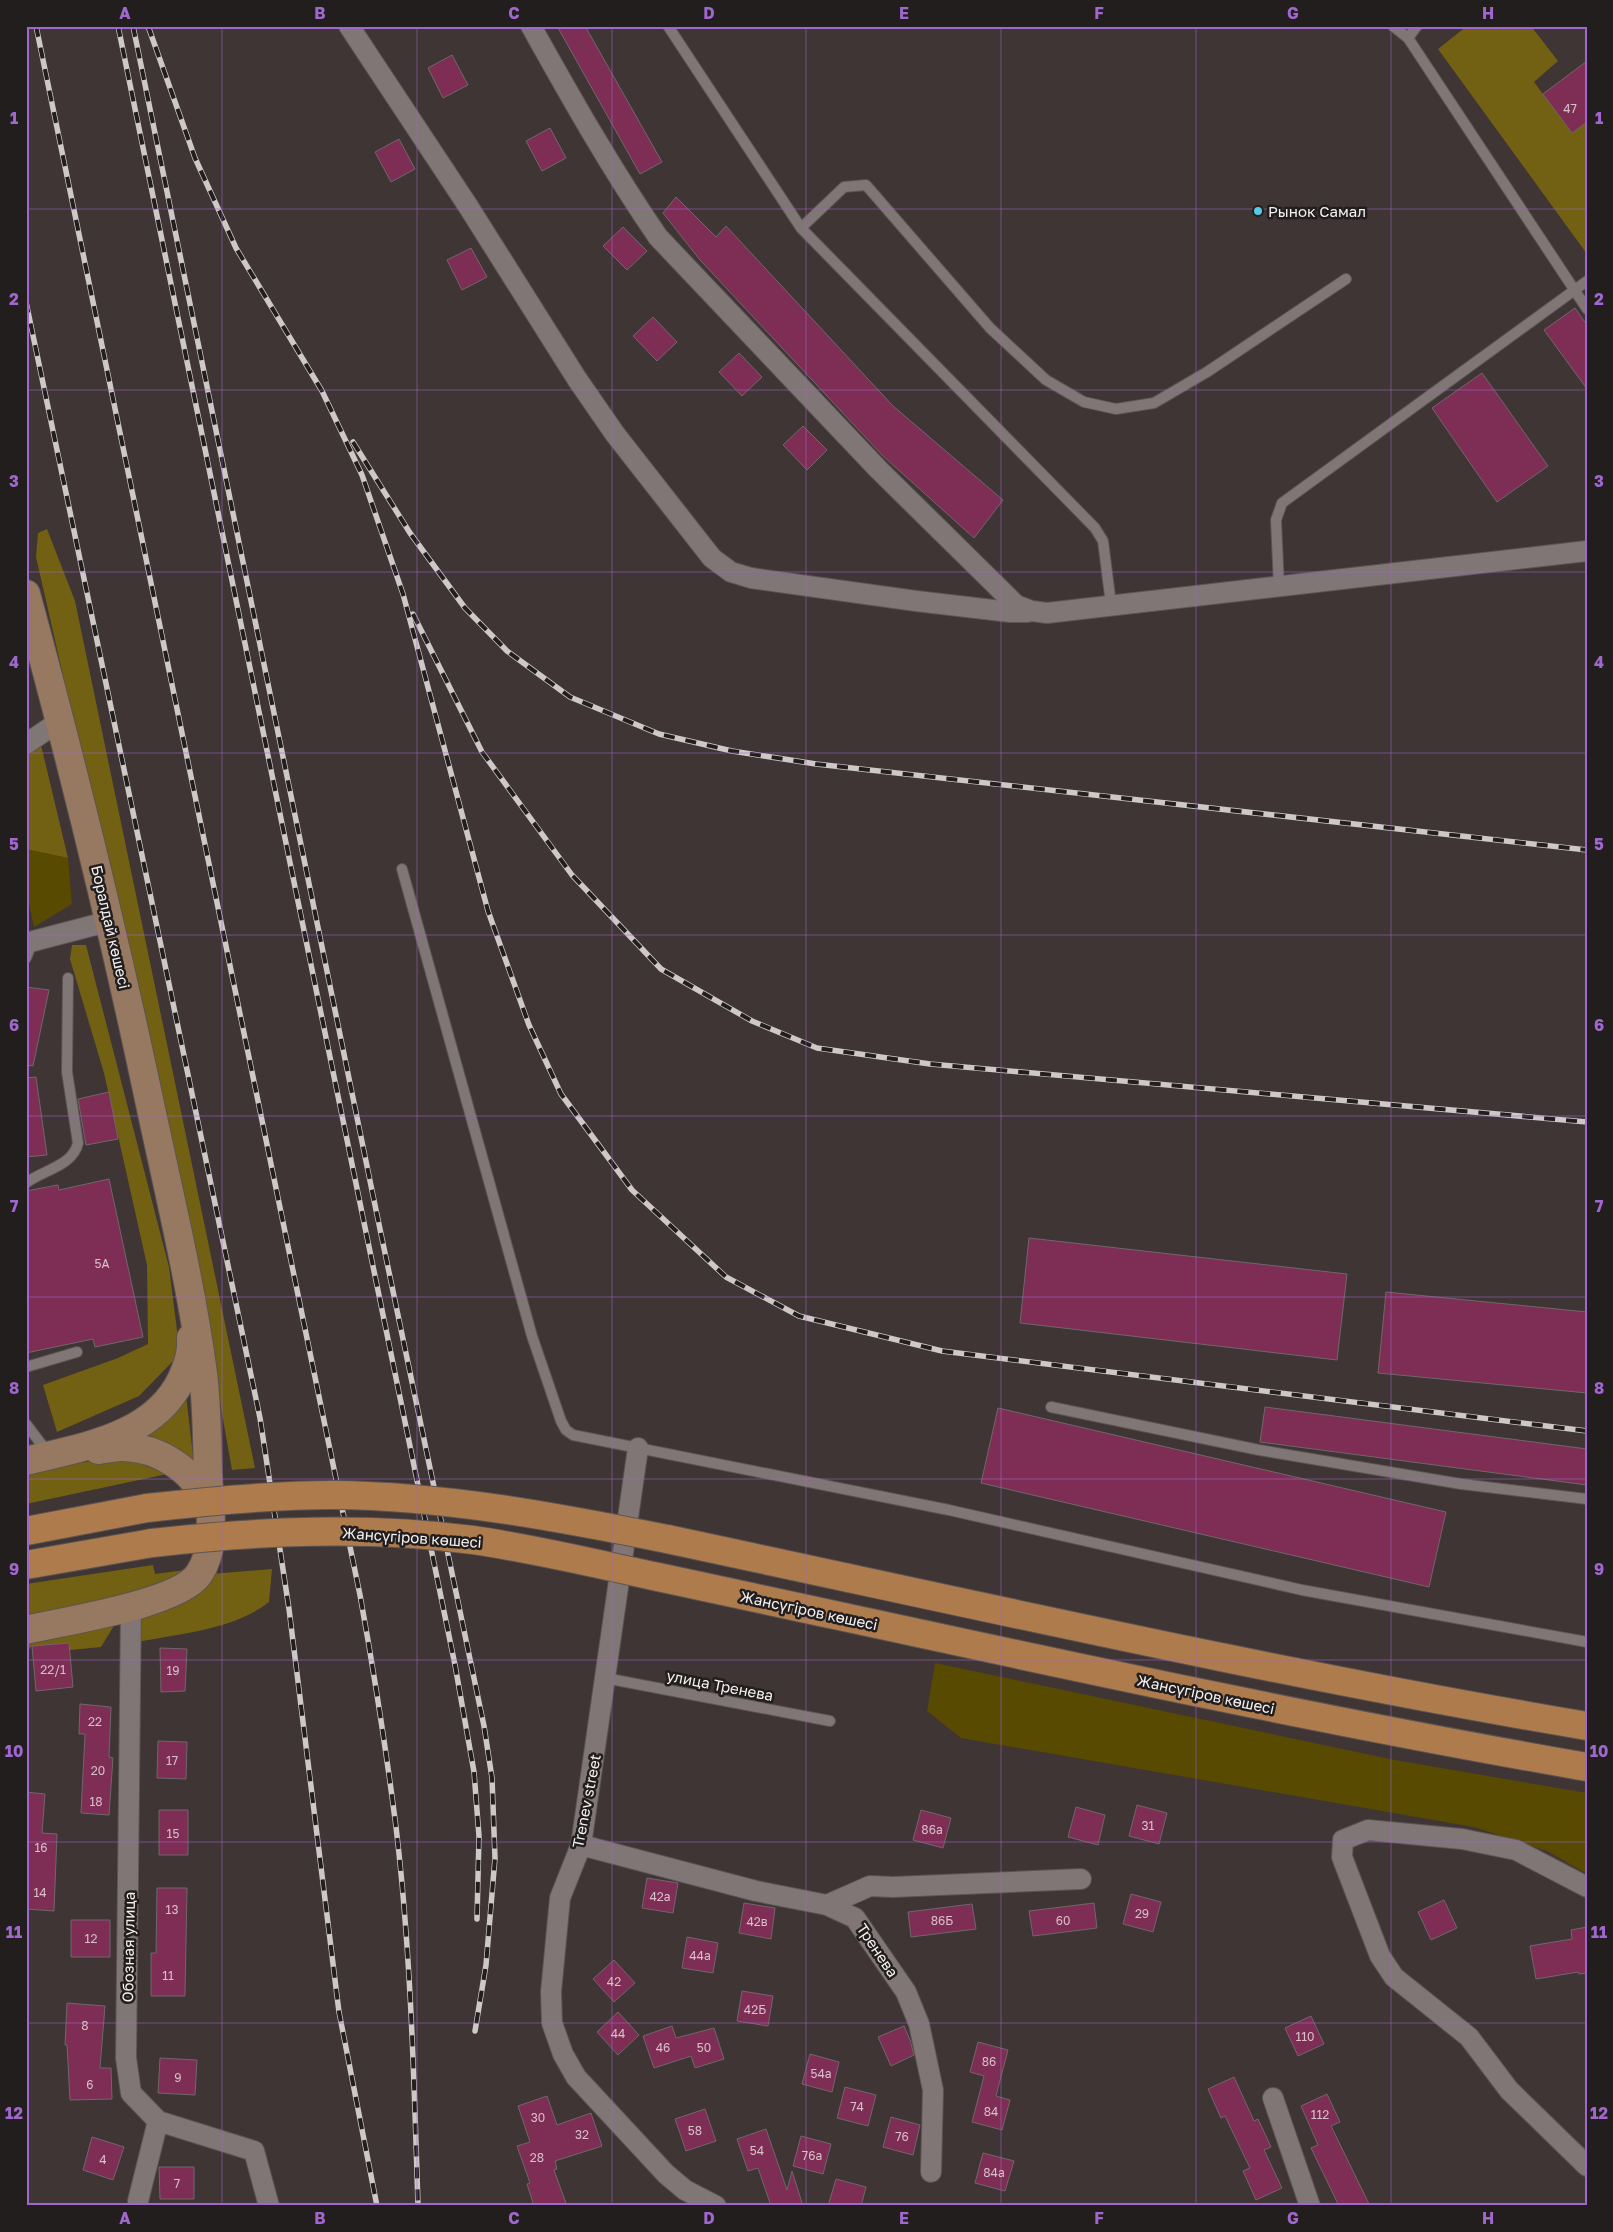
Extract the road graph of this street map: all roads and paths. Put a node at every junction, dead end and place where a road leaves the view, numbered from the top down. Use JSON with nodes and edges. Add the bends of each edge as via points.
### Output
{"nodes":[{"id":1,"x":349,"y":26,"type":"edge"},
{"id":2,"x":531,"y":26,"type":"edge"},
{"id":3,"x":668,"y":26,"type":"edge"},
{"id":4,"x":1393,"y":26,"type":"edge"},
{"id":5,"x":1417,"y":26,"type":"edge"},
{"id":6,"x":1408,"y":38,"type":"junction"},
{"id":7,"x":801,"y":228,"type":"junction"},
{"id":8,"x":1346,"y":279,"type":"dead end"},
{"id":9,"x":1587,"y":281,"type":"edge"},
{"id":10,"x":1574,"y":291,"type":"junction"},
{"id":11,"x":1587,"y":309,"type":"edge"},
{"id":12,"x":1587,"y":551,"type":"edge"},
{"id":13,"x":1279,"y":587,"type":"junction"},
{"id":14,"x":26,"y":594,"type":"edge"},
{"id":15,"x":1111,"y":604,"type":"junction"},
{"id":16,"x":1032,"y":611,"type":"junction"},
{"id":17,"x":60,"y":720,"type":"junction"},
{"id":18,"x":26,"y":744,"type":"edge"},
{"id":19,"x":402,"y":869,"type":"dead end"},
{"id":20,"x":110,"y":922,"type":"junction"},
{"id":21,"x":28,"y":948,"type":"edge"},
{"id":22,"x":68,"y":978,"type":"dead end"},
{"id":23,"x":26,"y":1183,"type":"edge"},
{"id":24,"x":184,"y":1262,"type":"junction"},
{"id":25,"x":77,"y":1352,"type":"dead end"},
{"id":26,"x":26,"y":1368,"type":"edge"},
{"id":27,"x":1051,"y":1407,"type":"dead end"},
{"id":28,"x":26,"y":1424,"type":"edge"},
{"id":29,"x":638,"y":1448,"type":"junction"},
{"id":30,"x":38,"y":1458,"type":"edge"},
{"id":31,"x":1587,"y":1499,"type":"edge"},
{"id":32,"x":210,"y":1515,"type":"junction"},
{"id":33,"x":26,"y":1530,"type":"edge"},
{"id":34,"x":26,"y":1565,"type":"edge"},
{"id":35,"x":131,"y":1605,"type":"junction"},
{"id":36,"x":26,"y":1630,"type":"edge"},
{"id":37,"x":1587,"y":1642,"type":"edge"},
{"id":38,"x":605,"y":1678,"type":"junction"},
{"id":39,"x":830,"y":1721,"type":"dead end"},
{"id":40,"x":1587,"y":1726,"type":"edge"},
{"id":41,"x":1587,"y":1767,"type":"edge"},
{"id":42,"x":581,"y":1845,"type":"junction"},
{"id":43,"x":1080,"y":1879,"type":"dead end"},
{"id":44,"x":1587,"y":1887,"type":"edge"},
{"id":45,"x":827,"y":1905,"type":"junction"},
{"id":46,"x":1273,"y":2098,"type":"dead end"},
{"id":47,"x":158,"y":2121,"type":"junction"},
{"id":48,"x":1587,"y":2166,"type":"edge"},
{"id":49,"x":931,"y":2172,"type":"dead end"},
{"id":50,"x":138,"y":2201,"type":"dead end"},
{"id":51,"x":269,"y":2206,"type":"edge"},
{"id":52,"x":716,"y":2206,"type":"edge"},
{"id":53,"x":1310,"y":2206,"type":"edge"}],
"edges":[{"from":1,"to":16,"type":"street","via":[[577,379],[615,434],[712,558],[732,572],[751,578],[1010,612]]},
{"from":2,"to":16,"type":"street","via":[[580,114],[658,237],[879,470],[1016,605]]},
{"from":3,"to":7,"type":"lane"},
{"from":4,"to":6,"type":"lane"},
{"from":5,"to":6,"type":"lane"},
{"from":6,"to":10,"type":"lane"},
{"from":7,"to":8,"type":"lane","via":[[844,186],[866,185],[990,328],[1046,380],[1084,402],[1116,410],[1154,403],[1207,372]]},
{"from":7,"to":15,"type":"lane","via":[[1095,528],[1103,541]]},
{"from":9,"to":10,"type":"lane"},
{"from":10,"to":11,"type":"lane"},
{"from":10,"to":13,"type":"lane","via":[[1282,503],[1276,520]]},
{"from":12,"to":13,"type":"street"},
{"from":13,"to":15,"type":"street"},
{"from":14,"to":17,"type":"main road","name":"Боралдай көшесі"},
{"from":15,"to":16,"type":"street","via":[[1046,613]]},
{"from":17,"to":18,"type":"street"},
{"from":17,"to":20,"type":"main road","name":"Боралдай көшесі"},
{"from":19,"to":29,"type":"lane","via":[[530,1327],[561,1421],[573,1435]]},
{"from":20,"to":21,"type":"street"},
{"from":20,"to":24,"type":"main road","name":"Боралдай көшесі"},
{"from":22,"to":23,"type":"lane","via":[[67,1072],[78,1143],[76,1152],[68,1160]]},
{"from":24,"to":30,"type":"main road","via":[[192,1350],[186,1370],[169,1400],[158,1412],[122,1434]]},
{"from":24,"to":32,"type":"main road","via":[[203,1378]]},
{"from":25,"to":26,"type":"lane"},
{"from":27,"to":31,"type":"lane","via":[[1268,1452],[1462,1484]]},
{"from":28,"to":30,"type":"lane"},
{"from":29,"to":37,"type":"lane","via":[[948,1510],[1302,1590]]},
{"from":29,"to":38,"type":"street","name":"Trenev street"},
{"from":30,"to":32,"type":"main road","via":[[122,1447],[158,1455],[179,1466],[201,1488]]},
{"from":32,"to":35,"type":"main road","via":[[208,1552],[193,1582],[174,1593]]},
{"from":33,"to":40,"type":"main road","bridge":true,"via":[[147,1508],[265,1497],[380,1497],[459,1503],[667,1539],[1254,1663]]},
{"from":34,"to":41,"type":"main road","name":"Жансүгіров көшесі","bridge":true,"via":[[152,1543],[262,1533],[421,1535],[509,1546],[1251,1704]]},
{"from":35,"to":36,"type":"main road"},
{"from":35,"to":47,"type":"street","name":"Обозная улица","via":[[126,2058],[131,2093]]},
{"from":38,"to":39,"type":"lane","name":"улица Тренева"},
{"from":38,"to":42,"type":"street","name":"Trenev street"},
{"from":42,"to":45,"type":"street","name":"Тренева","via":[[756,1892]]},
{"from":42,"to":52,"type":"street","name":"Trenev street","via":[[560,1898],[551,1992],[552,2023],[563,2054],[576,2077],[666,2174],[685,2190]]},
{"from":43,"to":45,"type":"street","via":[[893,1888],[870,1886]]},
{"from":44,"to":48,"type":"street","via":[[1516,1850],[1462,1839],[1368,1830],[1343,1840],[1342,1857],[1380,1956],[1394,1977],[1468,2038],[1509,2090]]},
{"from":45,"to":49,"type":"street","name":"Тренева","via":[[855,1918],[906,1992],[919,2024],[933,2090]]},
{"from":46,"to":53,"type":"street"},
{"from":47,"to":50,"type":"street"},
{"from":47,"to":51,"type":"street","name":"Обозная улица","via":[[254,2151]]}]}
